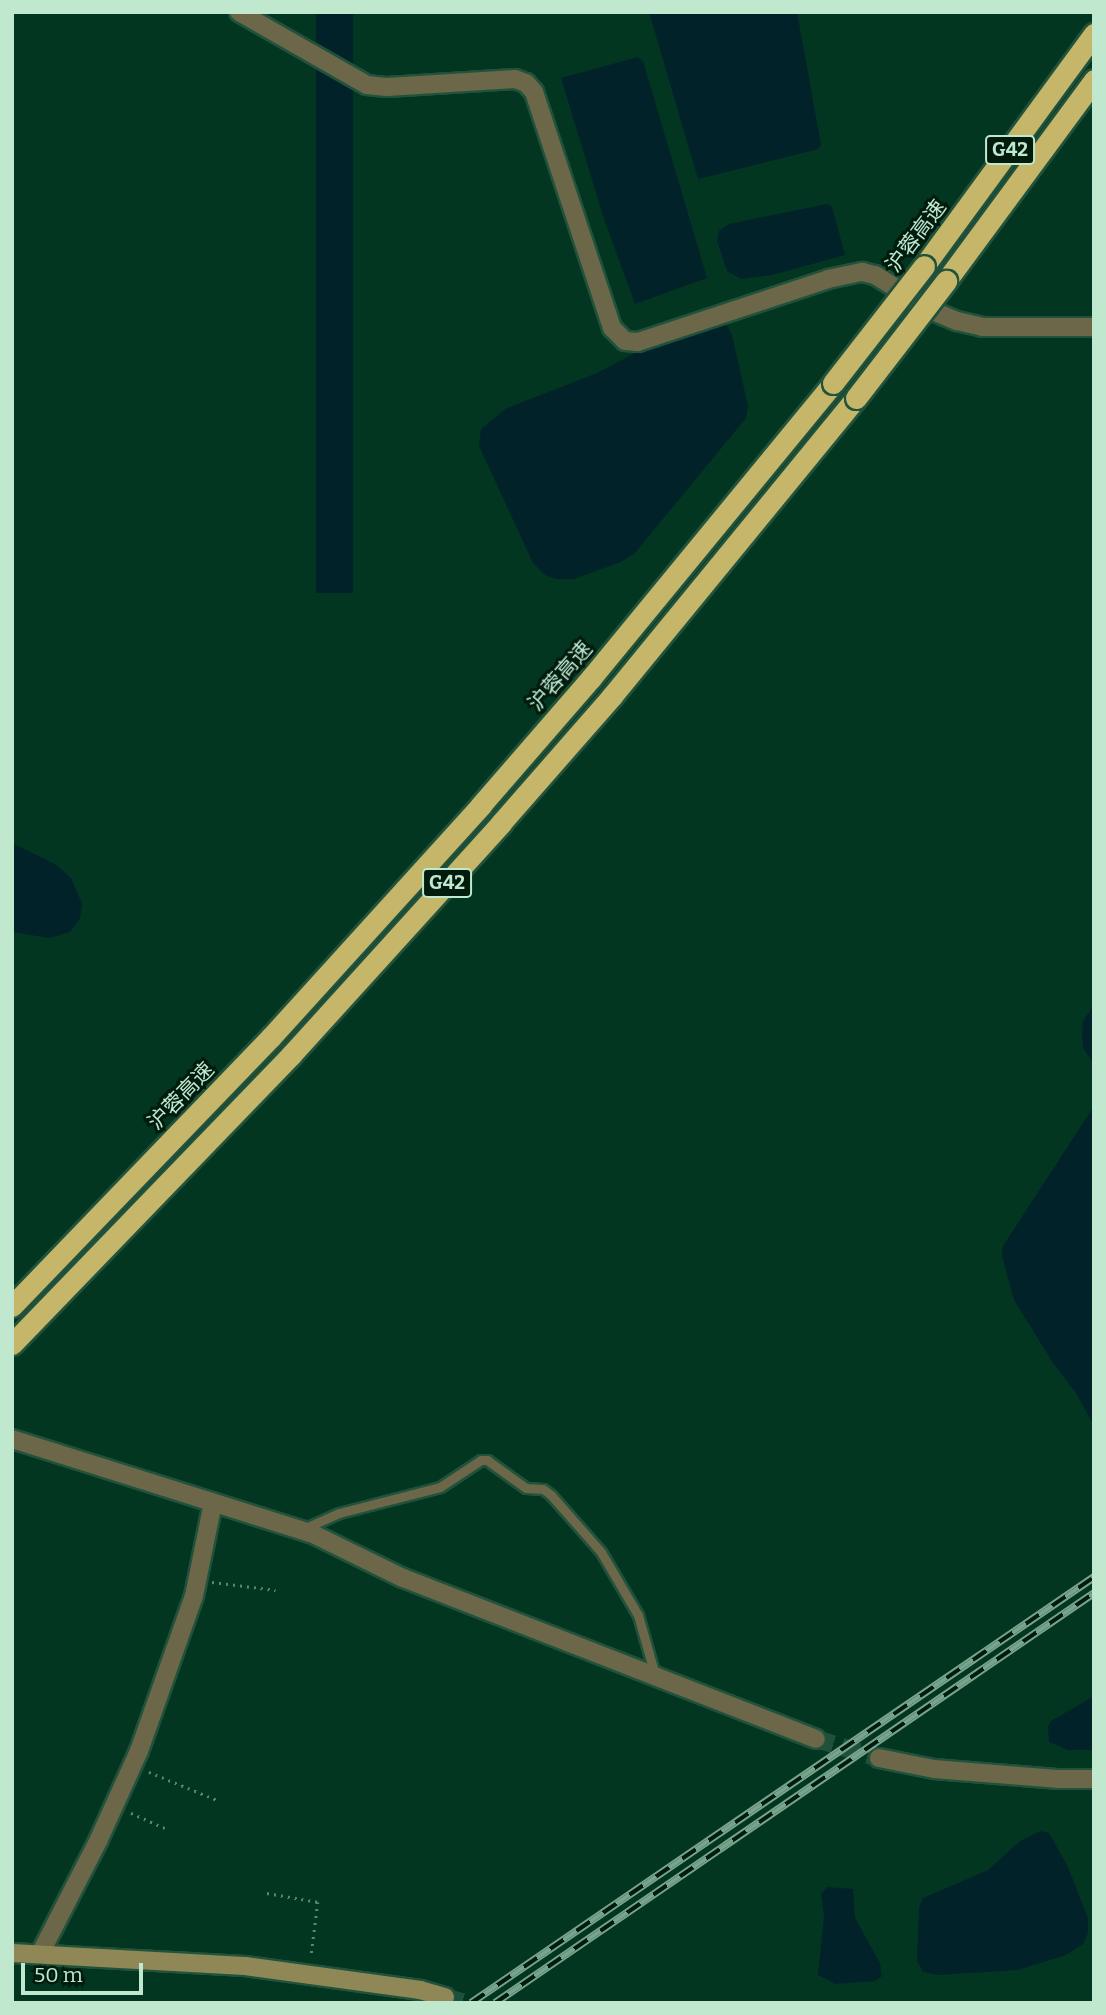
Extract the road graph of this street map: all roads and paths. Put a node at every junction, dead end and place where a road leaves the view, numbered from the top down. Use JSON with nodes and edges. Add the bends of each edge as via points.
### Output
{"nodes":[{"id":1,"x":239,"y":12,"type":"edge"},
{"id":2,"x":1094,"y":34,"type":"edge"},
{"id":3,"x":1094,"y":80,"type":"edge"},
{"id":4,"x":1094,"y":327,"type":"edge"},
{"id":5,"x":12,"y":1306,"type":"edge"},
{"id":6,"x":12,"y":1344,"type":"edge"},
{"id":7,"x":12,"y":1439,"type":"edge"},
{"id":8,"x":213,"y":1503,"type":"junction"},
{"id":9,"x":301,"y":1530,"type":"junction"},
{"id":10,"x":199,"y":1580,"type":"junction"},
{"id":11,"x":276,"y":1590,"type":"dead end"},
{"id":12,"x":656,"y":1677,"type":"junction"},
{"id":13,"x":817,"y":1740,"type":"tunnel mouth"},
{"id":14,"x":879,"y":1758,"type":"tunnel mouth"},
{"id":15,"x":133,"y":1765,"type":"junction"},
{"id":16,"x":1094,"y":1779,"type":"edge"},
{"id":17,"x":216,"y":1800,"type":"dead end"},
{"id":18,"x":115,"y":1807,"type":"junction"},
{"id":19,"x":167,"y":1829,"type":"dead end"},
{"id":20,"x":267,"y":1893,"type":"dead end"},
{"id":21,"x":12,"y":1953,"type":"edge"},
{"id":22,"x":40,"y":1954,"type":"junction"},
{"id":23,"x":309,"y":1973,"type":"junction"},
{"id":24,"x":445,"y":1997,"type":"dead end"}],
"edges":[{"from":1,"to":4,"type":"street","via":[[367,85],[515,79],[531,87],[612,328],[625,341],[638,342],[862,272],[875,275],[933,311],[982,327]]},
{"from":2,"to":5,"type":"highway","name":"沪蓉高速","number":"G42","bridge":true,"via":[[833,383],[592,678],[271,1037]]},
{"from":3,"to":6,"type":"highway","number":"G42","bridge":true,"via":[[856,398],[612,696],[291,1055]]},
{"from":7,"to":8,"type":"street"},
{"from":8,"to":9,"type":"street"},
{"from":8,"to":10,"type":"street"},
{"from":9,"to":12,"type":"street","via":[[403,1578]]},
{"from":9,"to":12,"type":"lane","via":[[340,1513],[440,1487],[487,1460],[526,1488],[543,1489],[551,1495],[601,1552],[638,1615]]},
{"from":10,"to":11,"type":"path"},
{"from":10,"to":15,"type":"street"},
{"from":12,"to":13,"type":"street"},
{"from":14,"to":16,"type":"street","via":[[934,1769]]},
{"from":15,"to":17,"type":"path"},
{"from":15,"to":18,"type":"street"},
{"from":18,"to":19,"type":"path"},
{"from":18,"to":22,"type":"street"},
{"from":20,"to":23,"type":"path","via":[[318,1902]]},
{"from":21,"to":22,"type":"main road"},
{"from":22,"to":23,"type":"main road"},
{"from":23,"to":24,"type":"main road"}]}
